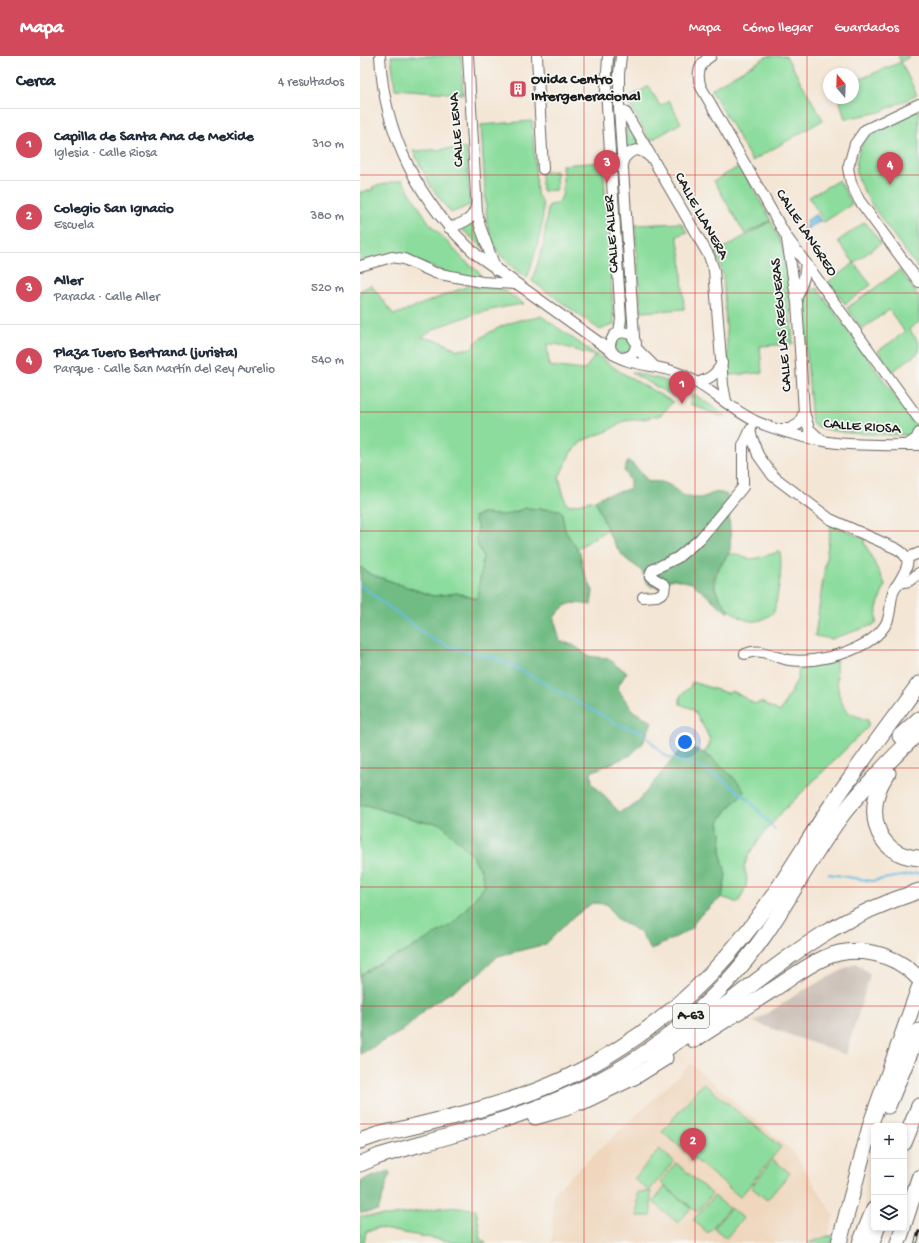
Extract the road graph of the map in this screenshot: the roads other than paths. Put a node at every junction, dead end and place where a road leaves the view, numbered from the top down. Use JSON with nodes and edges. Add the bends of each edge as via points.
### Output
{"nodes":[{"id":1,"x":380,"y":56,"type":"edge"},
{"id":2,"x":468,"y":56,"type":"edge"},
{"id":3,"x":537,"y":56,"type":"edge"},
{"id":4,"x":608,"y":56,"type":"edge"},
{"id":5,"x":621,"y":56,"type":"edge"},
{"id":6,"x":711,"y":56,"type":"edge"},
{"id":7,"x":919,"y":104,"type":"edge"},
{"id":8,"x":619,"y":108,"type":"junction"},
{"id":9,"x":652,"y":159,"type":"junction"},
{"id":10,"x":623,"y":160,"type":"junction"},
{"id":11,"x":543,"y":169,"type":"dead end"},
{"id":12,"x":477,"y":202,"type":"junction"},
{"id":13,"x":449,"y":228,"type":"junction"},
{"id":14,"x":786,"y":236,"type":"junction"},
{"id":15,"x":806,"y":263,"type":"junction"},
{"id":16,"x":360,"y":266,"type":"edge"},
{"id":17,"x":496,"y":270,"type":"junction"},
{"id":18,"x":820,"y":282,"type":"junction"},
{"id":19,"x":919,"y":282,"type":"edge"},
{"id":20,"x":515,"y":284,"type":"junction"},
{"id":21,"x":801,"y":286,"type":"junction"},
{"id":22,"x":797,"y":303,"type":"junction"},
{"id":23,"x":615,"y":336,"type":"junction"},
{"id":24,"x":634,"y":337,"type":"junction"},
{"id":25,"x":595,"y":339,"type":"junction"},
{"id":26,"x":636,"y":348,"type":"junction"},
{"id":27,"x":611,"y":350,"type":"junction"},
{"id":28,"x":623,"y":358,"type":"junction"},
{"id":29,"x":723,"y":362,"type":"junction"},
{"id":30,"x":653,"y":365,"type":"junction"},
{"id":31,"x":697,"y":383,"type":"junction"},
{"id":32,"x":726,"y":402,"type":"junction"},
{"id":33,"x":804,"y":412,"type":"junction"},
{"id":34,"x":919,"y":419,"type":"edge"},
{"id":35,"x":755,"y":420,"type":"junction"},
{"id":36,"x":778,"y":430,"type":"junction"},
{"id":37,"x":750,"y":431,"type":"junction"},
{"id":38,"x":919,"y":433,"type":"edge"},
{"id":39,"x":822,"y":441,"type":"junction"},
{"id":40,"x":907,"y":445,"type":"junction"},
{"id":41,"x":919,"y":445,"type":"edge"},
{"id":42,"x":919,"y":553,"type":"edge"},
{"id":43,"x":907,"y":558,"type":"junction"},
{"id":44,"x":919,"y":573,"type":"edge"},
{"id":45,"x":899,"y":583,"type":"junction"},
{"id":46,"x":643,"y":597,"type":"dead end"},
{"id":47,"x":745,"y":654,"type":"dead end"},
{"id":48,"x":919,"y":684,"type":"edge"},
{"id":49,"x":919,"y":719,"type":"edge"},
{"id":50,"x":919,"y":732,"type":"edge"},
{"id":51,"x":919,"y":739,"type":"edge"},
{"id":52,"x":801,"y":855,"type":"junction"},
{"id":53,"x":919,"y":858,"type":"edge"},
{"id":54,"x":919,"y":891,"type":"edge"},
{"id":55,"x":919,"y":979,"type":"edge"},
{"id":56,"x":919,"y":988,"type":"edge"},
{"id":57,"x":919,"y":1030,"type":"edge"},
{"id":58,"x":919,"y":1099,"type":"edge"},
{"id":59,"x":919,"y":1106,"type":"edge"},
{"id":60,"x":566,"y":1108,"type":"junction"},
{"id":61,"x":881,"y":1123,"type":"edge"},
{"id":62,"x":907,"y":1133,"type":"edge"},
{"id":63,"x":907,"y":1134,"type":"edge"},
{"id":64,"x":360,"y":1141,"type":"edge"},
{"id":65,"x":871,"y":1149,"type":"edge"},
{"id":66,"x":360,"y":1164,"type":"edge"},
{"id":67,"x":360,"y":1169,"type":"edge"},
{"id":68,"x":919,"y":1178,"type":"edge"},
{"id":69,"x":907,"y":1215,"type":"edge"},
{"id":70,"x":846,"y":1216,"type":"junction"},
{"id":71,"x":871,"y":1216,"type":"edge"},
{"id":72,"x":876,"y":1231,"type":"edge"},
{"id":73,"x":902,"y":1231,"type":"edge"},
{"id":74,"x":839,"y":1243,"type":"edge"},
{"id":75,"x":860,"y":1243,"type":"edge"},
{"id":76,"x":872,"y":1243,"type":"edge"},
{"id":77,"x":898,"y":1243,"type":"edge"}],
"edges":[{"from":1,"to":13,"type":"street","via":[[387,109],[400,148],[415,180]]},
{"from":2,"to":12,"type":"street","name":"CALLE LENA"},
{"from":3,"to":11,"type":"street"},
{"from":4,"to":23,"type":"street","name":"CALLE ALLER","via":[[606,90],[621,319]]},
{"from":5,"to":8,"type":"street","name":"CALLE ALLER"},
{"from":6,"to":14,"type":"street","name":"CALLE LANGREO","via":[[700,66],[699,82]]},
{"from":7,"to":19,"type":"street","via":[[865,130],[855,144],[848,168],[851,183],[859,200]]},
{"from":8,"to":9,"type":"street","name":"CALLE LLANERA","via":[[626,113]]},
{"from":8,"to":10,"type":"street","name":"CALLE ALLER"},
{"from":9,"to":10,"type":"street","via":[[644,151],[636,150],[629,152]]},
{"from":9,"to":29,"type":"street","name":"CALLE LLANERA","via":[[709,256],[714,270]]},
{"from":10,"to":24,"type":"street","name":"CALLE ALLER"},
{"from":12,"to":13,"type":"street","name":"CALLE LENA","via":[[474,214],[469,220]]},
{"from":12,"to":17,"type":"street","name":"CALLE LENA","via":[[480,226]]},
{"from":13,"to":17,"type":"street"},
{"from":14,"to":15,"type":"street","name":"CALLE LANGREO"},
{"from":14,"to":22,"type":"street","name":"CALLE LAS REGUERAS"},
{"from":15,"to":18,"type":"street","name":"CALLE LANGREO"},
{"from":15,"to":21,"type":"street"},
{"from":16,"to":20,"type":"street","via":[[392,257],[404,259],[435,273],[482,282]]},
{"from":17,"to":20,"type":"street"},
{"from":18,"to":21,"type":"street"},
{"from":18,"to":34,"type":"street","name":"CALLE LANGREO"},
{"from":20,"to":25,"type":"street"},
{"from":21,"to":22,"type":"street"},
{"from":22,"to":33,"type":"street","name":"CALLE LAS REGUERAS"},
{"from":23,"to":24,"type":"street","via":[[627,332]]},
{"from":23,"to":25,"type":"street"},
{"from":23,"to":27,"type":"street","via":[[610,344]]},
{"from":24,"to":26,"type":"street"},
{"from":25,"to":27,"type":"street"},
{"from":26,"to":28,"type":"street","via":[[632,355]]},
{"from":26,"to":30,"type":"street","name":"CALLE RIOSA"},
{"from":27,"to":28,"type":"street"},
{"from":28,"to":30,"type":"street","name":"CALLE RIOSA","via":[[637,364]]},
{"from":29,"to":31,"type":"street","via":[[717,373]]},
{"from":29,"to":32,"type":"street","name":"CALLE LLANERA"},
{"from":30,"to":31,"type":"street","name":"CALLE RIOSA"},
{"from":31,"to":32,"type":"street","name":"CALLE RIOSA"},
{"from":32,"to":35,"type":"street","name":"CALLE RIOSA"},
{"from":33,"to":36,"type":"street","name":"CALLE LAS REGUERAS","via":[[799,424],[789,429]]},
{"from":33,"to":39,"type":"street","name":"CALLE LAS REGUERAS","via":[[810,429]]},
{"from":35,"to":36,"type":"street","name":"CALLE RIOSA"},
{"from":35,"to":37,"type":"street"},
{"from":36,"to":39,"type":"street","name":"CALLE RIOSA"},
{"from":37,"to":43,"type":"street","via":[[758,455],[774,476],[830,519],[897,549]]},
{"from":37,"to":46,"type":"street","via":[[743,446],[743,487],[700,539],[677,558],[652,570],[650,576],[665,585],[664,592],[657,596]]},
{"from":38,"to":40,"type":"street","via":[[916,439]]},
{"from":39,"to":40,"type":"street","name":"CALLE RIOSA","via":[[862,445]]},
{"from":40,"to":41,"type":"street","name":"CALLE RIOSA"},
{"from":42,"to":43,"type":"street"},
{"from":43,"to":45,"type":"street"},
{"from":44,"to":45,"type":"street","via":[[909,581]]},
{"from":45,"to":47,"type":"street","via":[[893,590],[887,621],[879,634],[866,644],[839,654],[798,661],[764,651],[751,651]]},
{"from":48,"to":52,"type":"highway","number":"A-63","via":[[859,766]]},
{"from":49,"to":52,"type":"highway","via":[[865,772]]},
{"from":50,"to":66,"type":"highway","number":"A-63","via":[[884,766],[840,819],[763,936],[737,970],[715,995],[652,1048],[574,1093],[520,1114]]},
{"from":51,"to":53,"type":"highway","via":[[880,783],[874,802],[875,824],[885,841],[900,853]]},
{"from":52,"to":64,"type":"highway","number":"A-63","via":[[728,956],[673,1011],[637,1038],[581,1070],[518,1097]]},
{"from":54,"to":60,"type":"highway","via":[[831,930],[735,996],[679,1041],[622,1078]]},
{"from":55,"to":60,"type":"highway","via":[[898,962],[880,954],[839,953],[824,958],[636,1076],[600,1095]]},
{"from":56,"to":70,"type":"highway","via":[[871,1123]]},
{"from":57,"to":61,"type":"highway"},
{"from":58,"to":62,"type":"highway"},
{"from":59,"to":63,"type":"highway"},
{"from":60,"to":67,"type":"highway","via":[[427,1147]]},
{"from":65,"to":70,"type":"highway"},
{"from":68,"to":69,"type":"highway"},
{"from":70,"to":74,"type":"highway"},
{"from":71,"to":75,"type":"highway"},
{"from":72,"to":76,"type":"highway"},
{"from":73,"to":77,"type":"highway"}]}
